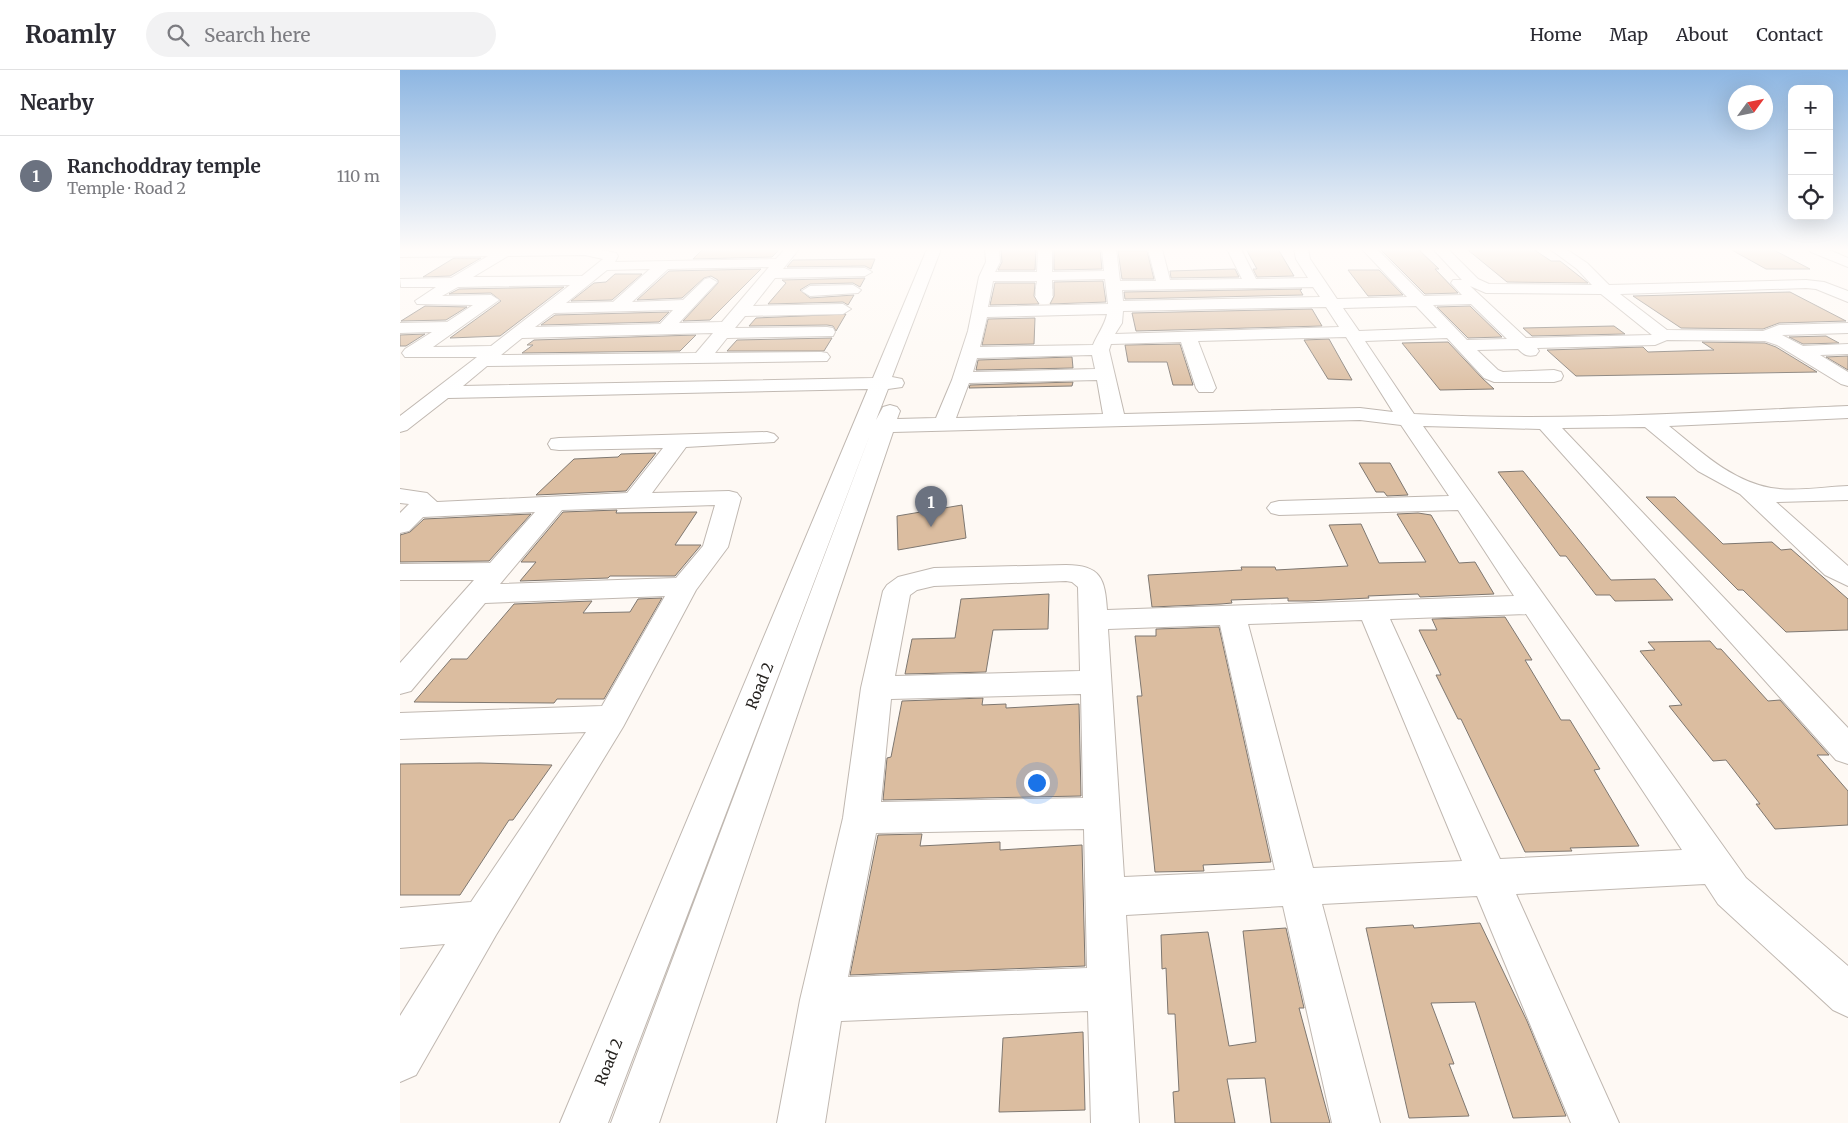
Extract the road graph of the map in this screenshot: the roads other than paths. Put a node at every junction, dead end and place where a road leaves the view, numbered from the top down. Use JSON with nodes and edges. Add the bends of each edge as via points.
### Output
{"nodes":[{"id":1,"x":428,"y":298,"type":"edge"},
{"id":2,"x":563,"y":298,"type":"edge"},
{"id":3,"x":627,"y":298,"type":"edge"},
{"id":4,"x":694,"y":298,"type":"edge"},
{"id":5,"x":752,"y":298,"type":"edge"},
{"id":6,"x":917,"y":298,"type":"edge"},
{"id":7,"x":926,"y":298,"type":"edge"},
{"id":8,"x":984,"y":298,"type":"edge"},
{"id":9,"x":1006,"y":298,"type":"edge"},
{"id":10,"x":1042,"y":298,"type":"edge"},
{"id":11,"x":1112,"y":298,"type":"edge"},
{"id":12,"x":1292,"y":298,"type":"edge"},
{"id":13,"x":1329,"y":298,"type":"edge"},
{"id":14,"x":1416,"y":298,"type":"edge"},
{"id":15,"x":1615,"y":298,"type":"edge"},
{"id":16,"x":1476,"y":299,"type":"joint"},
{"id":17,"x":490,"y":300,"type":"junction"},
{"id":18,"x":508,"y":300,"type":"dead end"},
{"id":19,"x":535,"y":300,"type":"dead end"},
{"id":20,"x":423,"y":301,"type":"junction"},
{"id":21,"x":1419,"y":301,"type":"junction"},
{"id":22,"x":1332,"y":303,"type":"junction"},
{"id":23,"x":556,"y":304,"type":"junction"},
{"id":24,"x":687,"y":305,"type":"junction"},
{"id":25,"x":617,"y":307,"type":"junction"},
{"id":26,"x":842,"y":309,"type":"dead end"},
{"id":27,"x":740,"y":311,"type":"junction"},
{"id":28,"x":980,"y":312,"type":"junction"},
{"id":29,"x":400,"y":316,"type":"edge"},
{"id":30,"x":451,"y":327,"type":"junction"},
{"id":31,"x":400,"y":328,"type":"edge"},
{"id":32,"x":1848,"y":328,"type":"edge"},
{"id":33,"x":664,"y":329,"type":"junction"},
{"id":34,"x":724,"y":330,"type":"junction"},
{"id":35,"x":995,"y":330,"type":"dead end"},
{"id":36,"x":976,"y":331,"type":"junction"},
{"id":37,"x":827,"y":332,"type":"dead end"},
{"id":38,"x":520,"y":333,"type":"junction"},
{"id":39,"x":1353,"y":334,"type":"junction"},
{"id":40,"x":1663,"y":335,"type":"junction"},
{"id":41,"x":1766,"y":336,"type":"junction"},
{"id":42,"x":1188,"y":337,"type":"junction"},
{"id":43,"x":1041,"y":339,"type":"junction"},
{"id":44,"x":1458,"y":339,"type":"junction"},
{"id":45,"x":1522,"y":344,"type":"junction"},
{"id":46,"x":1102,"y":345,"type":"junction"},
{"id":47,"x":1848,"y":349,"type":"edge"},
{"id":48,"x":1799,"y":350,"type":"junction"},
{"id":49,"x":406,"y":353,"type":"edge"},
{"id":50,"x":970,"y":353,"type":"junction"},
{"id":51,"x":490,"y":356,"type":"junction"},
{"id":52,"x":820,"y":357,"type":"dead end"},
{"id":53,"x":700,"y":358,"type":"junction"},
{"id":54,"x":1105,"y":374,"type":"junction"},
{"id":55,"x":962,"y":378,"type":"junction"},
{"id":56,"x":1848,"y":380,"type":"edge"},
{"id":57,"x":889,"y":383,"type":"junction"},
{"id":58,"x":1206,"y":388,"type":"dead end"},
{"id":59,"x":444,"y":392,"type":"junction"},
{"id":60,"x":1848,"y":412,"type":"edge"},
{"id":61,"x":1649,"y":420,"type":"junction"},
{"id":62,"x":1115,"y":421,"type":"junction"},
{"id":63,"x":1408,"y":421,"type":"junction"},
{"id":64,"x":1546,"y":423,"type":"junction"},
{"id":65,"x":943,"y":425,"type":"junction"},
{"id":66,"x":400,"y":426,"type":"edge"},
{"id":67,"x":875,"y":426,"type":"junction"},
{"id":68,"x":767,"y":438,"type":"dead end"},
{"id":69,"x":680,"y":441,"type":"junction"},
{"id":70,"x":559,"y":444,"type":"dead end"},
{"id":71,"x":1747,"y":488,"type":"junction"},
{"id":72,"x":1847,"y":494,"type":"edge"},
{"id":73,"x":634,"y":500,"type":"junction"},
{"id":74,"x":409,"y":503,"type":"edge"},
{"id":75,"x":1465,"y":503,"type":"junction"},
{"id":76,"x":554,"y":504,"type":"junction"},
{"id":77,"x":1279,"y":508,"type":"dead end"},
{"id":78,"x":400,"y":526,"type":"edge"},
{"id":79,"x":497,"y":571,"type":"junction"},
{"id":80,"x":400,"y":572,"type":"edge"},
{"id":81,"x":1848,"y":577,"type":"edge"},
{"id":82,"x":684,"y":587,"type":"junction"},
{"id":83,"x":477,"y":594,"type":"junction"},
{"id":84,"x":1535,"y":604,"type":"junction"},
{"id":85,"x":1372,"y":610,"type":"junction"},
{"id":86,"x":1232,"y":616,"type":"junction"},
{"id":87,"x":1094,"y":620,"type":"junction"},
{"id":88,"x":1096,"y":682,"type":"junction"},
{"id":89,"x":400,"y":683,"type":"edge"},
{"id":90,"x":877,"y":688,"type":"junction"},
{"id":91,"x":612,"y":718,"type":"junction"},
{"id":92,"x":400,"y":726,"type":"edge"},
{"id":93,"x":1848,"y":750,"type":"edge"},
{"id":94,"x":1102,"y":813,"type":"junction"},
{"id":95,"x":861,"y":818,"type":"junction"},
{"id":96,"x":1715,"y":866,"type":"junction"},
{"id":97,"x":1490,"y":878,"type":"junction"},
{"id":98,"x":1297,"y":887,"type":"junction"},
{"id":99,"x":1105,"y":897,"type":"junction"},
{"id":100,"x":482,"y":921,"type":"junction"},
{"id":101,"x":400,"y":928,"type":"edge"},
{"id":102,"x":1109,"y":989,"type":"junction"},
{"id":103,"x":1848,"y":995,"type":"edge"},
{"id":104,"x":822,"y":1000,"type":"junction"},
{"id":105,"x":400,"y":1059,"type":"edge"},
{"id":106,"x":584,"y":1123,"type":"edge"},
{"id":107,"x":635,"y":1123,"type":"edge"},
{"id":108,"x":801,"y":1123,"type":"edge"},
{"id":109,"x":1115,"y":1123,"type":"edge"},
{"id":110,"x":1356,"y":1123,"type":"edge"},
{"id":111,"x":1596,"y":1123,"type":"edge"}],
"edges":[{"from":1,"to":20,"type":"street"},
{"from":2,"to":23,"type":"street"},
{"from":3,"to":25,"type":"street"},
{"from":4,"to":24,"type":"street"},
{"from":5,"to":27,"type":"street"},
{"from":6,"to":57,"type":"street","name":"Road 2"},
{"from":7,"to":57,"type":"street","name":"Road 2"},
{"from":8,"to":28,"type":"street"},
{"from":9,"to":28,"type":"street"},
{"from":10,"to":43,"type":"street"},
{"from":11,"to":46,"type":"street","via":[[1114,323]]},
{"from":12,"to":22,"type":"street"},
{"from":13,"to":22,"type":"street"},
{"from":14,"to":21,"type":"street"},
{"from":15,"to":40,"type":"street"},
{"from":16,"to":21,"type":"street"},
{"from":16,"to":45,"type":"street"},
{"from":17,"to":18,"type":"street"},
{"from":17,"to":20,"type":"street"},
{"from":17,"to":30,"type":"street"},
{"from":19,"to":23,"type":"street"},
{"from":20,"to":29,"type":"street"},
{"from":21,"to":22,"type":"street"},
{"from":21,"to":44,"type":"street"},
{"from":22,"to":39,"type":"street"},
{"from":23,"to":25,"type":"street"},
{"from":23,"to":38,"type":"street"},
{"from":24,"to":25,"type":"street"},
{"from":24,"to":33,"type":"street"},
{"from":26,"to":27,"type":"street"},
{"from":27,"to":34,"type":"street"},
{"from":28,"to":36,"type":"street"},
{"from":30,"to":31,"type":"street"},
{"from":30,"to":49,"type":"street"},
{"from":32,"to":41,"type":"street","via":[[1779,330]]},
{"from":33,"to":34,"type":"street"},
{"from":33,"to":38,"type":"street"},
{"from":34,"to":37,"type":"street"},
{"from":34,"to":53,"type":"street"},
{"from":35,"to":36,"type":"street"},
{"from":36,"to":50,"type":"street"},
{"from":38,"to":51,"type":"street"},
{"from":39,"to":42,"type":"street"},
{"from":39,"to":44,"type":"street"},
{"from":39,"to":63,"type":"street"},
{"from":40,"to":41,"type":"street"},
{"from":40,"to":45,"type":"street","via":[[1655,340]]},
{"from":41,"to":48,"type":"street"},
{"from":42,"to":46,"type":"street"},
{"from":42,"to":58,"type":"street"},
{"from":43,"to":46,"type":"street"},
{"from":43,"to":50,"type":"street"},
{"from":44,"to":45,"type":"street"},
{"from":44,"to":45,"type":"street","via":[[1495,376],[1556,378]]},
{"from":46,"to":54,"type":"street"},
{"from":47,"to":48,"type":"street"},
{"from":48,"to":56,"type":"street"},
{"from":49,"to":51,"type":"street"},
{"from":50,"to":55,"type":"street"},
{"from":51,"to":53,"type":"street"},
{"from":51,"to":59,"type":"street"},
{"from":52,"to":53,"type":"street"},
{"from":54,"to":55,"type":"street"},
{"from":54,"to":62,"type":"street"},
{"from":55,"to":65,"type":"street"},
{"from":57,"to":59,"type":"street"},
{"from":57,"to":67,"type":"street","name":"Road 2"},
{"from":59,"to":66,"type":"street"},
{"from":60,"to":61,"type":"street"},
{"from":61,"to":64,"type":"street"},
{"from":61,"to":71,"type":"street","via":[[1718,474]]},
{"from":62,"to":63,"type":"street","via":[[1360,414]]},
{"from":62,"to":65,"type":"street"},
{"from":63,"to":64,"type":"street"},
{"from":63,"to":75,"type":"street"},
{"from":64,"to":93,"type":"street"},
{"from":65,"to":67,"type":"street"},
{"from":67,"to":106,"type":"street","name":"Road 2"},
{"from":67,"to":107,"type":"street","name":"Road 2"},
{"from":68,"to":69,"type":"street"},
{"from":69,"to":70,"type":"street"},
{"from":69,"to":73,"type":"street"},
{"from":71,"to":72,"type":"street","via":[[1771,495]]},
{"from":71,"to":81,"type":"street","via":[[1834,569]]},
{"from":73,"to":76,"type":"street"},
{"from":73,"to":82,"type":"street","via":[[729,498],[715,547]]},
{"from":74,"to":76,"type":"street"},
{"from":74,"to":78,"type":"street"},
{"from":75,"to":77,"type":"street"},
{"from":75,"to":84,"type":"street"},
{"from":76,"to":79,"type":"street"},
{"from":79,"to":80,"type":"street"},
{"from":79,"to":83,"type":"street"},
{"from":82,"to":83,"type":"street"},
{"from":82,"to":91,"type":"street"},
{"from":83,"to":89,"type":"street"},
{"from":84,"to":85,"type":"street"},
{"from":84,"to":96,"type":"street"},
{"from":85,"to":86,"type":"street"},
{"from":85,"to":97,"type":"street"},
{"from":86,"to":87,"type":"street"},
{"from":86,"to":98,"type":"street"},
{"from":87,"to":88,"type":"street"},
{"from":87,"to":90,"type":"street","via":[[1092,586],[1087,578],[1076,573],[934,577],[908,583],[897,591]]},
{"from":88,"to":90,"type":"street"},
{"from":88,"to":94,"type":"street"},
{"from":90,"to":95,"type":"street"},
{"from":91,"to":92,"type":"street"},
{"from":91,"to":100,"type":"street"},
{"from":94,"to":95,"type":"street"},
{"from":94,"to":99,"type":"street"},
{"from":95,"to":104,"type":"street"},
{"from":96,"to":97,"type":"street"},
{"from":96,"to":103,"type":"street","via":[[1732,892]]},
{"from":97,"to":98,"type":"street"},
{"from":97,"to":111,"type":"street"},
{"from":98,"to":99,"type":"street"},
{"from":98,"to":110,"type":"street"},
{"from":99,"to":102,"type":"street"},
{"from":100,"to":101,"type":"street"},
{"from":100,"to":105,"type":"street"},
{"from":102,"to":104,"type":"street"},
{"from":102,"to":109,"type":"street"},
{"from":104,"to":108,"type":"street"}]}
